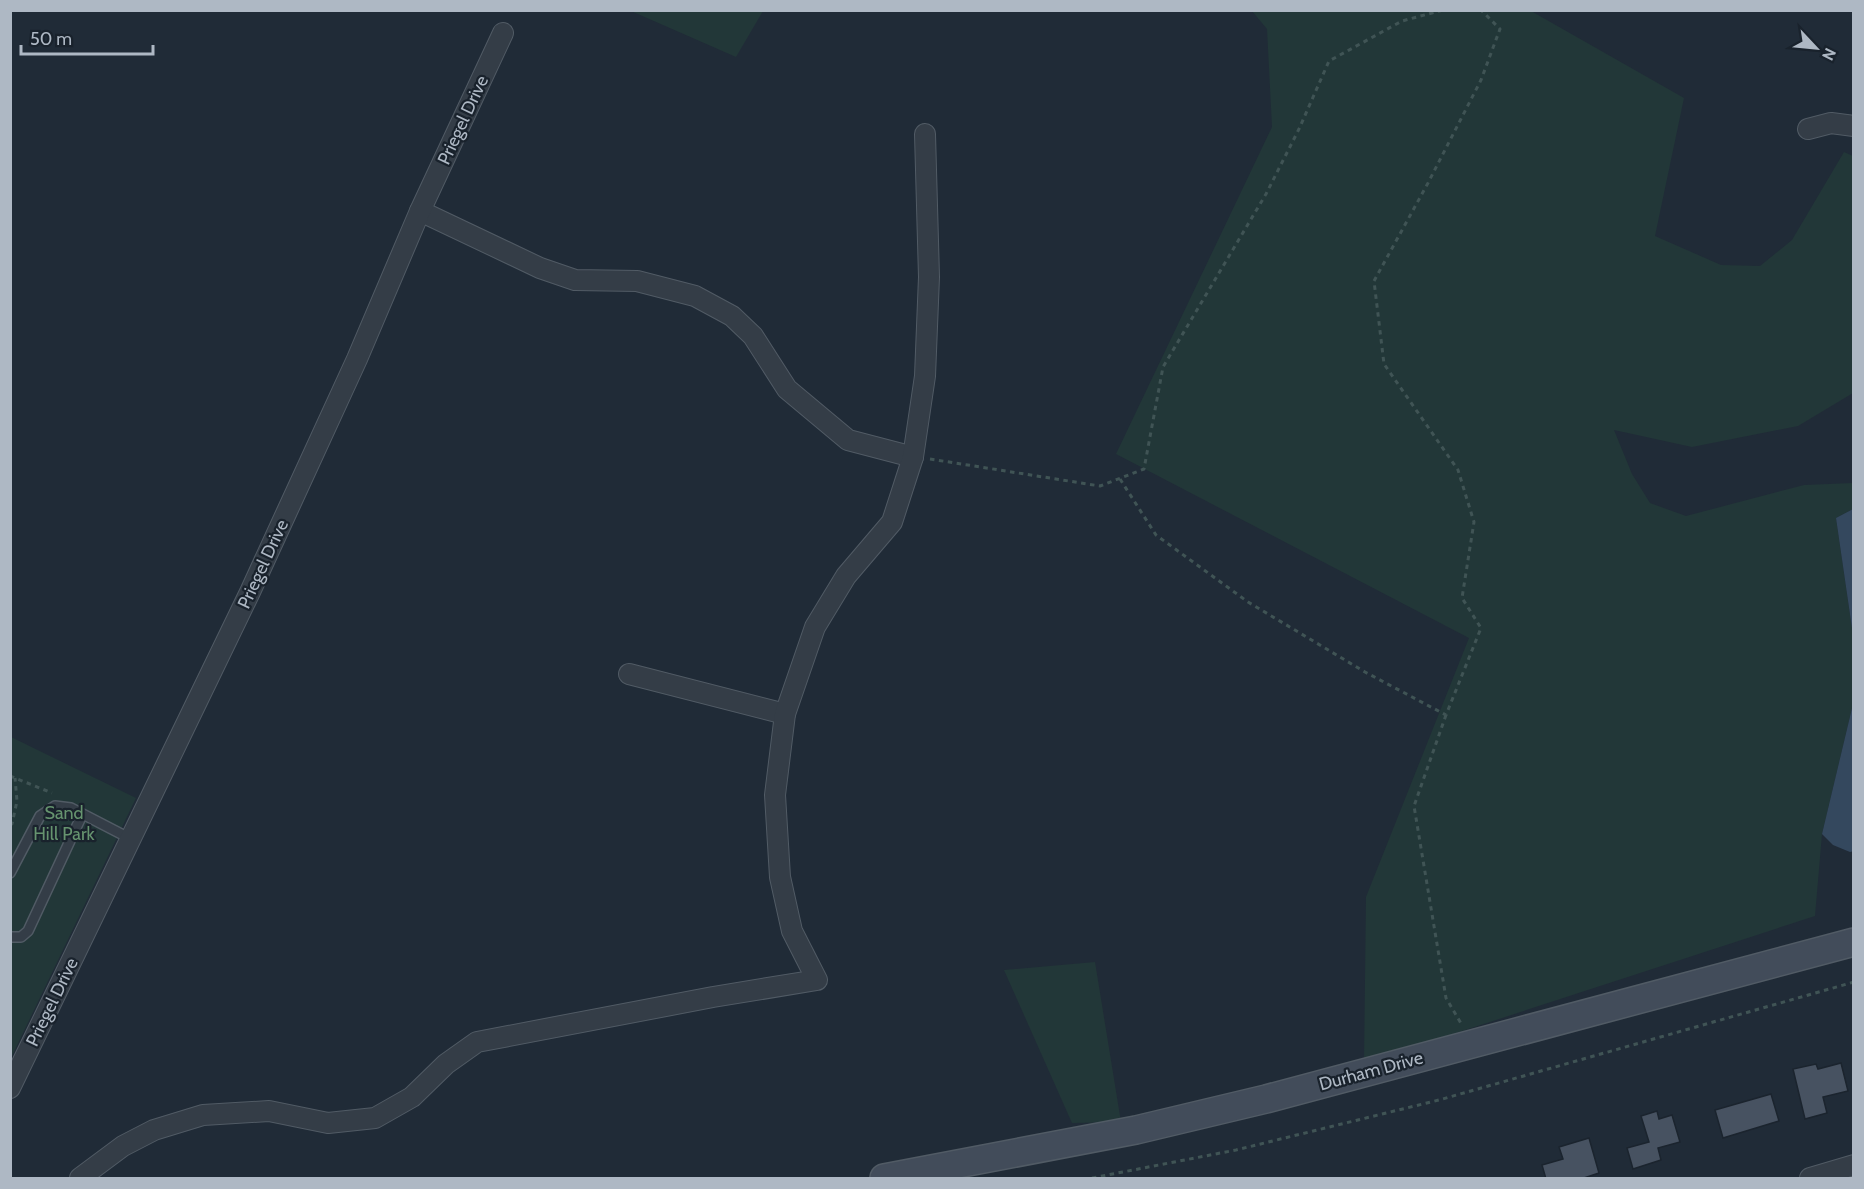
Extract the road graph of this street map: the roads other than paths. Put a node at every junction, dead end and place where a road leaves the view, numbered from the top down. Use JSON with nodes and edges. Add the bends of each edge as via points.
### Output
{"nodes":[{"id":1,"x":503,"y":33,"type":"dead end"},
{"id":2,"x":1854,"y":126,"type":"edge"},
{"id":3,"x":1808,"y":129,"type":"dead end"},
{"id":4,"x":925,"y":134,"type":"dead end"},
{"id":5,"x":420,"y":211,"type":"junction"},
{"id":6,"x":913,"y":457,"type":"junction"},
{"id":7,"x":629,"y":674,"type":"dead end"},
{"id":8,"x":785,"y":714,"type":"junction"},
{"id":9,"x":82,"y":815,"type":"junction"},
{"id":10,"x":131,"y":838,"type":"junction"},
{"id":11,"x":10,"y":873,"type":"edge"},
{"id":12,"x":10,"y":937,"type":"edge"},
{"id":13,"x":1854,"y":942,"type":"edge"},
{"id":14,"x":10,"y":1088,"type":"edge"},
{"id":15,"x":1854,"y":1165,"type":"edge"},
{"id":16,"x":80,"y":1179,"type":"edge"},
{"id":17,"x":884,"y":1179,"type":"edge"},
{"id":18,"x":1810,"y":1179,"type":"edge"}],
"edges":[{"from":1,"to":5,"type":"street","name":"Priegel Drive"},
{"from":2,"to":3,"type":"street","via":[[1831,123]]},
{"from":4,"to":6,"type":"street","via":[[929,277],[925,376]]},
{"from":5,"to":6,"type":"street","via":[[540,268],[575,280],[637,281],[695,296],[732,316],[753,336],[787,389],[848,440]]},
{"from":5,"to":10,"type":"street","name":"Priegel Drive","via":[[288,509]]},
{"from":6,"to":8,"type":"street","via":[[892,522],[846,576],[815,627]]},
{"from":7,"to":8,"type":"street"},
{"from":8,"to":16,"type":"street","via":[[775,795],[780,877],[792,931],[817,980],[477,1042],[446,1064],[412,1097],[375,1119],[328,1123],[269,1111],[203,1115],[154,1130],[123,1146]]},
{"from":9,"to":10,"type":"lane"},
{"from":9,"to":11,"type":"lane","via":[[62,806],[45,811]]},
{"from":9,"to":12,"type":"lane","via":[[28,931],[21,937]]},
{"from":10,"to":14,"type":"street","name":"Priegel Drive"},
{"from":13,"to":17,"type":"street","name":"Durham Drive","via":[[1266,1099],[1136,1130]]},
{"from":15,"to":18,"type":"street"}]}
